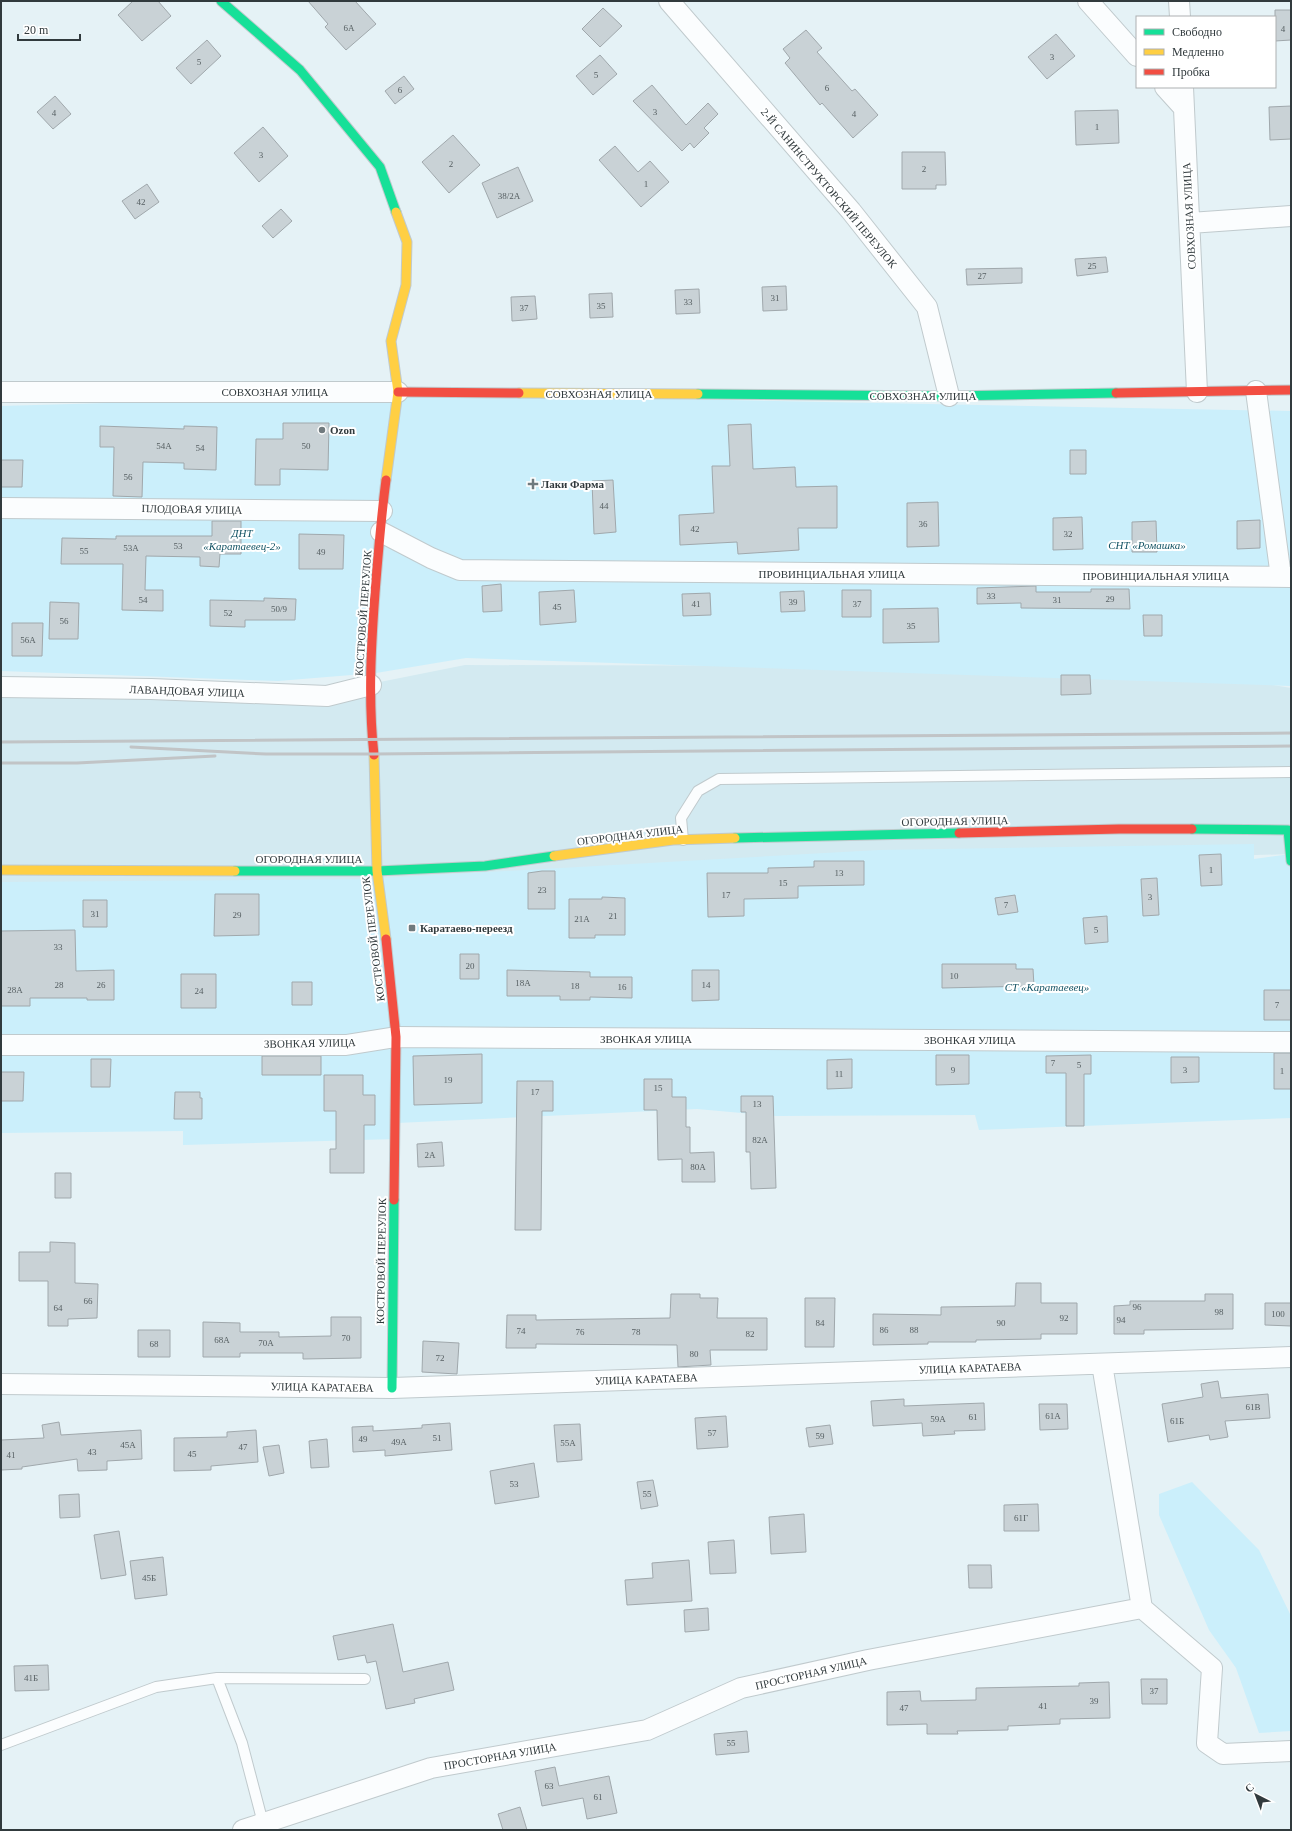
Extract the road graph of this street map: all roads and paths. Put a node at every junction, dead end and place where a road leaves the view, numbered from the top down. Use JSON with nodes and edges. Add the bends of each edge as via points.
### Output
{"nodes":[{"id":1,"x":221,"y":1,"type":"edge"},
{"id":2,"x":669,"y":1,"type":"edge"},
{"id":3,"x":1088,"y":1,"type":"edge"},
{"id":4,"x":1180,"y":1,"type":"edge"},
{"id":5,"x":1180,"y":16,"type":"edge"},
{"id":6,"x":1136,"y":55,"type":"edge"},
{"id":7,"x":1166,"y":88,"type":"edge"},
{"id":8,"x":1183,"y":88,"type":"edge"},
{"id":9,"x":1184,"y":108,"type":"junction"},
{"id":10,"x":1291,"y":216,"type":"edge"},
{"id":11,"x":1190,"y":223,"type":"junction"},
{"id":12,"x":1256,"y":390,"type":"junction"},
{"id":13,"x":1291,"y":390,"type":"edge"},
{"id":14,"x":1,"y":392,"type":"edge"},
{"id":15,"x":398,"y":392,"type":"junction"},
{"id":16,"x":1197,"y":392,"type":"junction"},
{"id":17,"x":949,"y":396,"type":"junction"},
{"id":18,"x":1,"y":508,"type":"edge"},
{"id":19,"x":382,"y":511,"type":"junction"},
{"id":20,"x":381,"y":532,"type":"junction"},
{"id":21,"x":1286,"y":577,"type":"edge"},
{"id":22,"x":371,"y":685,"type":"junction"},
{"id":23,"x":1,"y":687,"type":"edge"},
{"id":24,"x":1291,"y":772,"type":"edge"},
{"id":25,"x":683,"y":840,"type":"junction"},
{"id":26,"x":1291,"y":860,"type":"edge"},
{"id":27,"x":1,"y":870,"type":"edge"},
{"id":28,"x":377,"y":871,"type":"junction"},
{"id":29,"x":396,"y":1037,"type":"junction"},
{"id":30,"x":1291,"y":1042,"type":"edge"},
{"id":31,"x":1,"y":1045,"type":"edge"},
{"id":32,"x":1291,"y":1357,"type":"edge"},
{"id":33,"x":1102,"y":1364,"type":"junction"},
{"id":34,"x":1,"y":1384,"type":"edge"},
{"id":35,"x":392,"y":1388,"type":"junction"},
{"id":36,"x":1142,"y":1608,"type":"junction"},
{"id":37,"x":216,"y":1678,"type":"junction"},
{"id":38,"x":365,"y":1679,"type":"dead end"},
{"id":39,"x":1,"y":1746,"type":"edge"},
{"id":40,"x":1291,"y":1751,"type":"edge"},
{"id":41,"x":263,"y":1823,"type":"junction"},
{"id":42,"x":243,"y":1830,"type":"edge"}],
"edges":[{"from":1,"to":15,"type":"street","name":"КОСТРОВОЙ ПЕРЕУЛОК","via":[[300,70],[380,167],[407,242],[406,286],[391,341]]},
{"from":2,"to":17,"type":"street","name":"2-Й САНИНСТРУКТОРСКИЙ ПЕРЕУЛОК","via":[[852,211],[928,307]]},
{"from":3,"to":6,"type":"street"},
{"from":4,"to":5,"type":"street"},
{"from":7,"to":9,"type":"street"},
{"from":8,"to":9,"type":"street","name":"СОВХОЗНАЯ УЛИЦА"},
{"from":9,"to":11,"type":"street","name":"СОВХОЗНАЯ УЛИЦА"},
{"from":10,"to":11,"type":"street"},
{"from":11,"to":16,"type":"street","name":"СОВХОЗНАЯ УЛИЦА"},
{"from":12,"to":13,"type":"street","name":"СОВХОЗНАЯ УЛИЦА"},
{"from":12,"to":16,"type":"street","name":"СОВХОЗНАЯ УЛИЦА"},
{"from":12,"to":21,"type":"street"},
{"from":14,"to":15,"type":"street","name":"СОВХОЗНАЯ УЛИЦА"},
{"from":15,"to":17,"type":"street","name":"СОВХОЗНАЯ УЛИЦА"},
{"from":15,"to":19,"type":"street","name":"КОСТРОВОЙ ПЕРЕУЛОК"},
{"from":16,"to":17,"type":"street","name":"СОВХОЗНАЯ УЛИЦА"},
{"from":18,"to":19,"type":"street","name":"ПЛОДОВАЯ УЛИЦА"},
{"from":19,"to":20,"type":"street","name":"КОСТРОВОЙ ПЕРЕУЛОК"},
{"from":20,"to":21,"type":"street","name":"ПРОВИНЦИАЛЬНАЯ УЛИЦА","via":[[460,570]]},
{"from":20,"to":22,"type":"street","name":"КОСТРОВОЙ ПЕРЕУЛОК","via":[[370,661]]},
{"from":22,"to":23,"type":"street","name":"ЛАВАНДОВАЯ УЛИЦА","via":[[327,696]]},
{"from":22,"to":28,"type":"street","name":"КОСТРОВОЙ ПЕРЕУЛОК"},
{"from":24,"to":25,"type":"lane","via":[[719,779],[698,791],[682,818]]},
{"from":25,"to":26,"type":"street","name":"ОГОРОДНАЯ УЛИЦА","via":[[1119,829],[1288,830]]},
{"from":25,"to":28,"type":"street","name":"ОГОРОДНАЯ УЛИЦА","via":[[485,866]]},
{"from":27,"to":28,"type":"street","name":"ОГОРОДНАЯ УЛИЦА"},
{"from":28,"to":29,"type":"street","name":"КОСТРОВОЙ ПЕРЕУЛОК"},
{"from":29,"to":30,"type":"street","name":"ЗВОНКАЯ УЛИЦА"},
{"from":29,"to":31,"type":"street","name":"ЗВОНКАЯ УЛИЦА","via":[[346,1044]]},
{"from":29,"to":35,"type":"street","name":"КОСТРОВОЙ ПЕРЕУЛОК"},
{"from":32,"to":33,"type":"street","name":"УЛИЦА КАРАТАЕВА"},
{"from":33,"to":35,"type":"street","name":"УЛИЦА КАРАТАЕВА"},
{"from":33,"to":36,"type":"street"},
{"from":34,"to":35,"type":"street","name":"УЛИЦА КАРАТАЕВА"},
{"from":36,"to":40,"type":"street","via":[[1212,1668],[1207,1743],[1223,1754]]},
{"from":36,"to":41,"type":"street","name":"ПРОСТОРНАЯ УЛИЦА","via":[[868,1660],[741,1688],[648,1730],[431,1768]]},
{"from":37,"to":38,"type":"lane"},
{"from":37,"to":39,"type":"lane","via":[[156,1687]]},
{"from":37,"to":41,"type":"lane","via":[[242,1743]]},
{"from":41,"to":42,"type":"street","name":"ПРОСТОРНАЯ УЛИЦА"}]}
